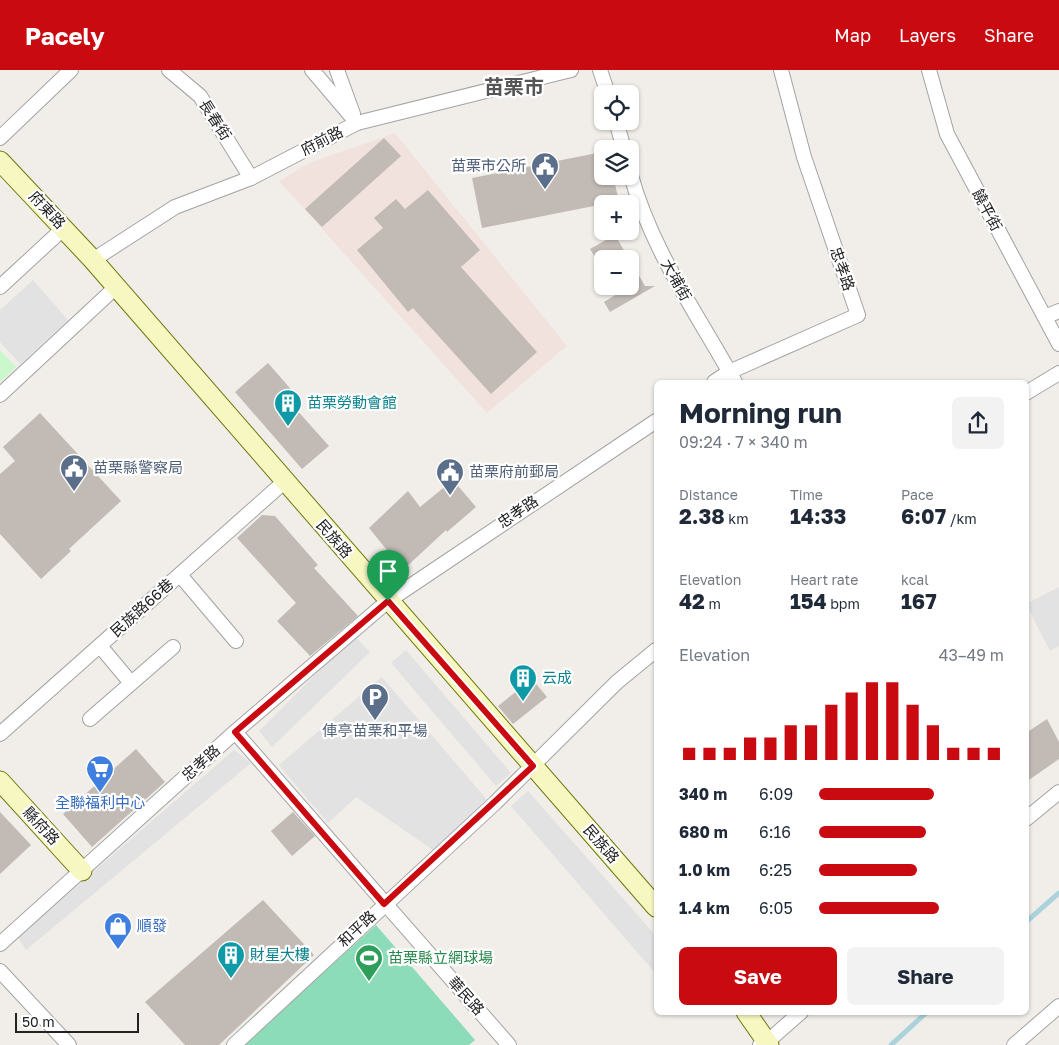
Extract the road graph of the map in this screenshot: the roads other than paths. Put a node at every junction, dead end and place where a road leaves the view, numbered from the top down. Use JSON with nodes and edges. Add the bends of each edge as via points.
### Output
{"nodes":[{"id":1,"x":71,"y":70,"type":"edge"},
{"id":2,"x":169,"y":70,"type":"edge"},
{"id":3,"x":312,"y":70,"type":"edge"},
{"id":4,"x":337,"y":70,"type":"edge"},
{"id":5,"x":571,"y":70,"type":"edge"},
{"id":6,"x":600,"y":70,"type":"edge"},
{"id":7,"x":781,"y":70,"type":"edge"},
{"id":8,"x":930,"y":70,"type":"edge"},
{"id":9,"x":605,"y":85,"type":"edge"},
{"id":10,"x":357,"y":124,"type":"junction"},
{"id":11,"x":0,"y":138,"type":"edge"},
{"id":12,"x":0,"y":160,"type":"edge"},
{"id":13,"x":251,"y":178,"type":"junction"},
{"id":14,"x":634,"y":185,"type":"edge"},
{"id":15,"x":64,"y":228,"type":"junction"},
{"id":16,"x":93,"y":260,"type":"junction"},
{"id":17,"x":0,"y":287,"type":"edge"},
{"id":18,"x":116,"y":287,"type":"junction"},
{"id":19,"x":1059,"y":311,"type":"edge"},
{"id":20,"x":1045,"y":317,"type":"junction"},
{"id":21,"x":1059,"y":344,"type":"edge"},
{"id":22,"x":1059,"y":373,"type":"edge"},
{"id":23,"x":732,"y":377,"type":"edge"},
{"id":24,"x":1029,"y":391,"type":"edge"},
{"id":25,"x":0,"y":395,"type":"edge"},
{"id":26,"x":654,"y":421,"type":"edge"},
{"id":27,"x":284,"y":482,"type":"junction"},
{"id":28,"x":180,"y":575,"type":"junction"},
{"id":29,"x":388,"y":601,"type":"junction"},
{"id":30,"x":236,"y":640,"type":"dead end"},
{"id":31,"x":100,"y":646,"type":"junction"},
{"id":32,"x":173,"y":647,"type":"dead end"},
{"id":33,"x":654,"y":652,"type":"edge"},
{"id":34,"x":132,"y":683,"type":"junction"},
{"id":35,"x":90,"y":719,"type":"dead end"},
{"id":36,"x":235,"y":732,"type":"junction"},
{"id":37,"x":0,"y":734,"type":"edge"},
{"id":38,"x":533,"y":766,"type":"junction"},
{"id":39,"x":0,"y":781,"type":"edge"},
{"id":40,"x":1057,"y":798,"type":"edge"},
{"id":41,"x":1029,"y":817,"type":"edge"},
{"id":42,"x":82,"y":871,"type":"junction"},
{"id":43,"x":384,"y":904,"type":"junction"},
{"id":44,"x":654,"y":905,"type":"edge"},
{"id":45,"x":0,"y":944,"type":"edge"},
{"id":46,"x":0,"y":971,"type":"edge"},
{"id":47,"x":1059,"y":1006,"type":"edge"},
{"id":48,"x":748,"y":1015,"type":"edge"},
{"id":49,"x":798,"y":1015,"type":"edge"},
{"id":50,"x":503,"y":1043,"type":"edge"},
{"id":51,"x":765,"y":1044,"type":"edge"},
{"id":52,"x":69,"y":1045,"type":"edge"},
{"id":53,"x":234,"y":1045,"type":"edge"},
{"id":54,"x":1014,"y":1045,"type":"edge"}],
"edges":[{"from":1,"to":11,"type":"street"},
{"from":2,"to":13,"type":"street","name":"長春街","via":[[200,96]]},
{"from":3,"to":10,"type":"street"},
{"from":4,"to":10,"type":"street"},
{"from":5,"to":10,"type":"street","name":"府前路"},
{"from":6,"to":9,"type":"street"},
{"from":7,"to":23,"type":"street","name":"忠孝路","via":[[804,157],[858,315]]},
{"from":8,"to":20,"type":"street","name":"饒平街","via":[[947,134]]},
{"from":10,"to":13,"type":"street","name":"府前路"},
{"from":12,"to":15,"type":"street","name":"府東路"},
{"from":13,"to":16,"type":"street","name":"府前路","via":[[174,207]]},
{"from":14,"to":23,"type":"street","name":"大埔街","via":[[640,208],[673,276]]},
{"from":15,"to":16,"type":"street","name":"府東路"},
{"from":15,"to":17,"type":"street"},
{"from":16,"to":18,"type":"street","name":"民族路"},
{"from":18,"to":25,"type":"street"},
{"from":18,"to":27,"type":"street","name":"民族路"},
{"from":19,"to":20,"type":"street"},
{"from":20,"to":21,"type":"street","name":"饒平街"},
{"from":22,"to":24,"type":"street"},
{"from":26,"to":29,"type":"street","name":"忠孝路"},
{"from":27,"to":28,"type":"street","name":"民族路66巷"},
{"from":27,"to":29,"type":"street","name":"民族路"},
{"from":28,"to":30,"type":"street"},
{"from":28,"to":31,"type":"street","name":"民族路66巷"},
{"from":29,"to":36,"type":"street","name":"忠孝路"},
{"from":29,"to":38,"type":"street","name":"民族路"},
{"from":31,"to":34,"type":"street"},
{"from":31,"to":37,"type":"street","name":"民族路66巷"},
{"from":32,"to":34,"type":"street"},
{"from":33,"to":38,"type":"street","name":"和平路","via":[[617,682]]},
{"from":34,"to":35,"type":"street"},
{"from":36,"to":42,"type":"street","name":"忠孝路"},
{"from":36,"to":43,"type":"street","name":"華民路"},
{"from":38,"to":43,"type":"street","name":"和平路"},
{"from":38,"to":44,"type":"street","name":"民族路"},
{"from":39,"to":42,"type":"street","name":"縣府路"},
{"from":40,"to":41,"type":"street"},
{"from":42,"to":45,"type":"street","name":"忠孝路"},
{"from":43,"to":50,"type":"street","name":"華民路"},
{"from":43,"to":53,"type":"street","name":"和平路"},
{"from":46,"to":52,"type":"street"},
{"from":47,"to":54,"type":"street"},
{"from":48,"to":51,"type":"street"},
{"from":49,"to":51,"type":"street"}]}
